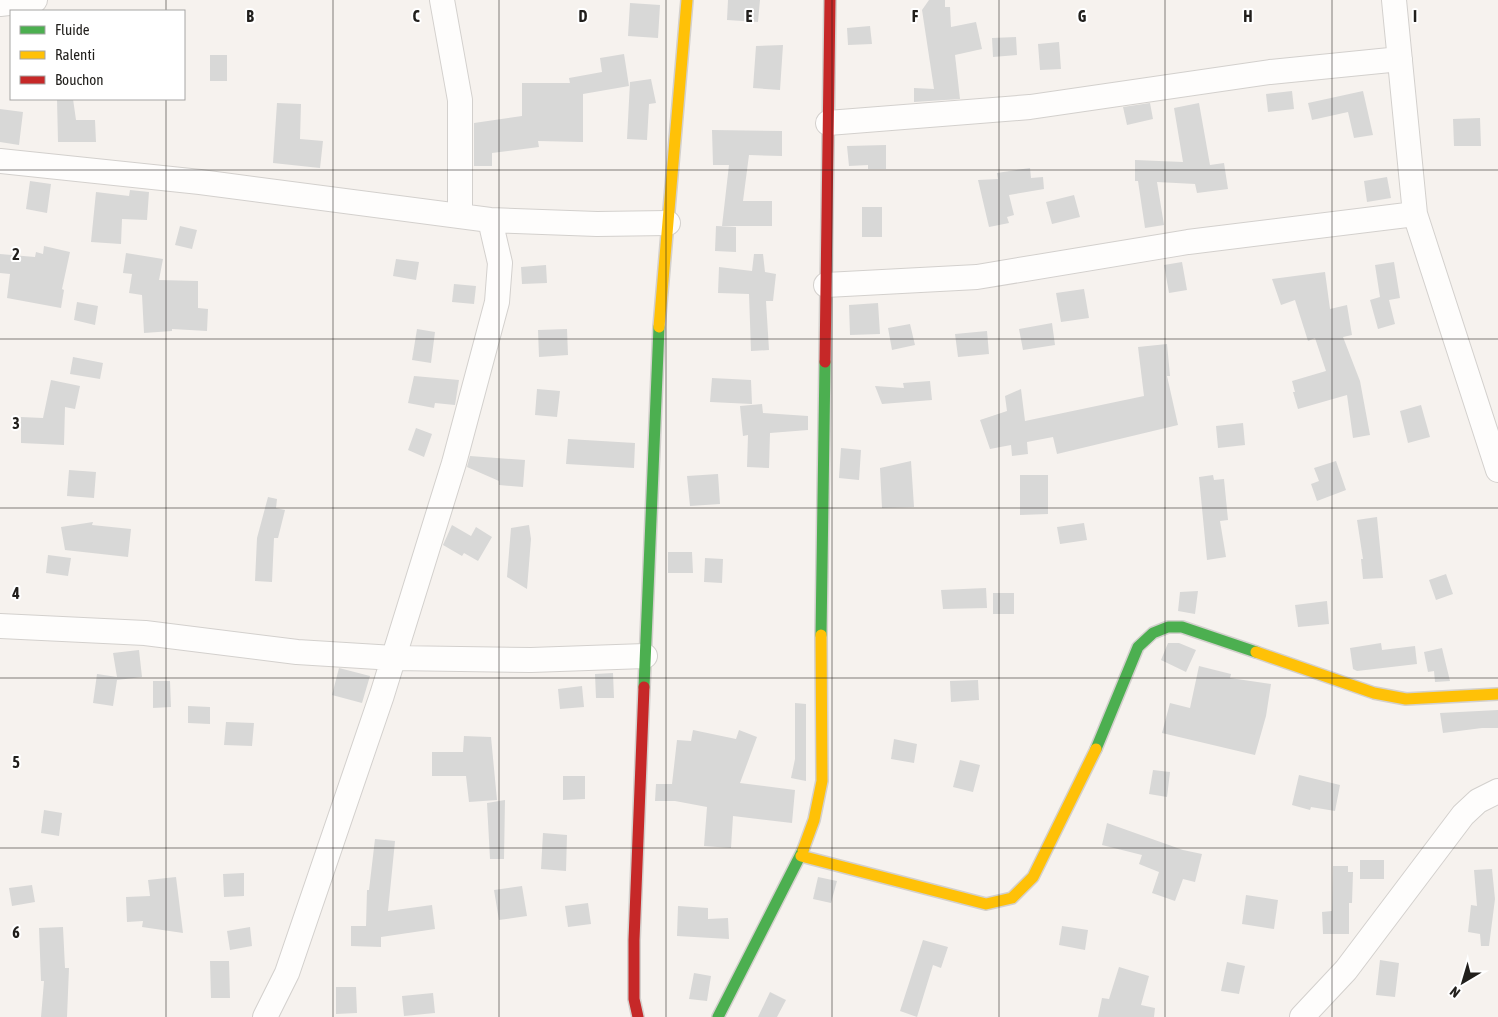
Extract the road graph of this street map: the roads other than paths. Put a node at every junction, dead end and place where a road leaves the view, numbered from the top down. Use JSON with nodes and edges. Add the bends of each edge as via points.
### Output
{"nodes":[{"id":1,"x":36,"y":0,"type":"edge"},
{"id":2,"x":442,"y":0,"type":"edge"},
{"id":3,"x":687,"y":0,"type":"edge"},
{"id":4,"x":830,"y":0,"type":"edge"},
{"id":5,"x":1394,"y":0,"type":"edge"},
{"id":6,"x":0,"y":4,"type":"edge"},
{"id":7,"x":1400,"y":59,"type":"junction"},
{"id":8,"x":828,"y":123,"type":"junction"},
{"id":9,"x":0,"y":161,"type":"edge"},
{"id":10,"x":1415,"y":214,"type":"junction"},
{"id":11,"x":460,"y":216,"type":"junction"},
{"id":12,"x":490,"y":220,"type":"junction"},
{"id":13,"x":668,"y":224,"type":"junction"},
{"id":14,"x":826,"y":285,"type":"junction"},
{"id":15,"x":1498,"y":470,"type":"edge"},
{"id":16,"x":0,"y":626,"type":"edge"},
{"id":17,"x":645,"y":656,"type":"junction"},
{"id":18,"x":394,"y":658,"type":"junction"},
{"id":19,"x":1498,"y":694,"type":"edge"},
{"id":20,"x":1498,"y":791,"type":"edge"},
{"id":21,"x":801,"y":856,"type":"junction"},
{"id":22,"x":265,"y":1017,"type":"edge"},
{"id":23,"x":638,"y":1017,"type":"edge"},
{"id":24,"x":718,"y":1017,"type":"edge"},
{"id":25,"x":1302,"y":1017,"type":"edge"}],
"edges":[{"from":1,"to":6,"type":"street"},
{"from":2,"to":11,"type":"street","via":[[460,100]]},
{"from":3,"to":13,"type":"street"},
{"from":4,"to":8,"type":"street"},
{"from":5,"to":7,"type":"street"},
{"from":7,"to":8,"type":"street","via":[[1270,72],[1030,106]]},
{"from":7,"to":10,"type":"street"},
{"from":8,"to":14,"type":"street"},
{"from":9,"to":11,"type":"street","via":[[200,182]]},
{"from":10,"to":14,"type":"street","via":[[1188,242],[977,277]]},
{"from":10,"to":15,"type":"street"},
{"from":11,"to":12,"type":"street"},
{"from":12,"to":13,"type":"street"},
{"from":12,"to":18,"type":"street","via":[[500,263],[497,302],[454,463]]},
{"from":13,"to":17,"type":"street","via":[[656,366]]},
{"from":14,"to":21,"type":"street","via":[[822,781],[814,820]]},
{"from":16,"to":18,"type":"street","via":[[145,633],[297,652]]},
{"from":17,"to":18,"type":"street","via":[[532,660]]},
{"from":17,"to":23,"type":"street","via":[[634,940],[634,998]]},
{"from":18,"to":22,"type":"street","via":[[287,973]]},
{"from":19,"to":21,"type":"street","via":[[1406,699],[1374,694],[1182,627],[1163,626],[1138,647],[1099,743],[1033,877],[1012,898],[986,904]]},
{"from":20,"to":25,"type":"street","via":[[1478,801],[1464,815],[1346,970]]},
{"from":21,"to":24,"type":"street"}]}
